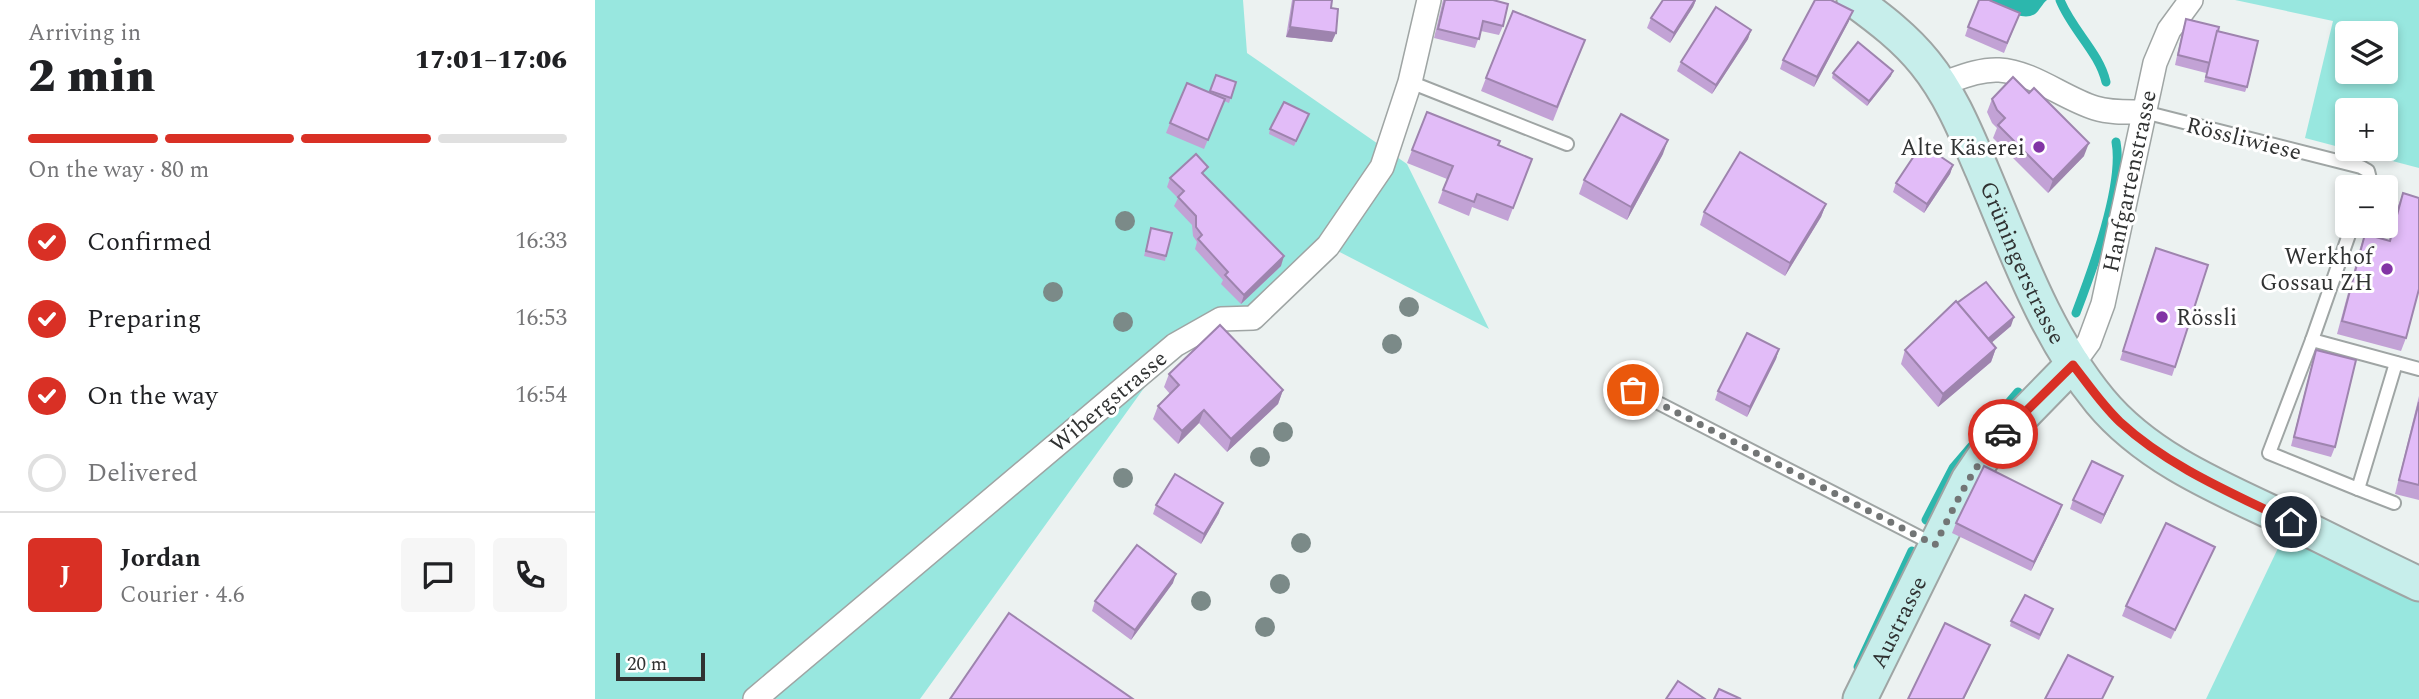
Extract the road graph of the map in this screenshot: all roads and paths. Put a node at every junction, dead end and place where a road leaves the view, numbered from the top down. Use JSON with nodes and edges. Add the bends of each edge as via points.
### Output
{"nodes":[{"id":1,"x":1429,"y":0,"type":"edge"},
{"id":2,"x":1854,"y":0,"type":"edge"},
{"id":3,"x":2191,"y":0,"type":"edge"},
{"id":4,"x":1410,"y":82,"type":"junction"},
{"id":5,"x":1941,"y":84,"type":"junction"},
{"id":6,"x":2144,"y":112,"type":"junction"},
{"id":7,"x":1567,"y":144,"type":"dead end"},
{"id":8,"x":2369,"y":175,"type":"edge"},
{"id":9,"x":2349,"y":238,"type":"edge"},
{"id":10,"x":2312,"y":340,"type":"junction"},
{"id":11,"x":2396,"y":363,"type":"junction"},
{"id":12,"x":2073,"y":365,"type":"junction"},
{"id":13,"x":2419,"y":369,"type":"edge"},
{"id":14,"x":1633,"y":390,"type":"dead end"},
{"id":15,"x":2358,"y":489,"type":"junction"},
{"id":16,"x":2394,"y":503,"type":"dead end"},
{"id":17,"x":1935,"y":545,"type":"junction"},
{"id":18,"x":2419,"y":584,"type":"edge"},
{"id":19,"x":755,"y":699,"type":"edge"},
{"id":20,"x":1860,"y":699,"type":"edge"}],
"edges":[{"from":1,"to":4,"type":"street","name":"Wibergstrasse"},
{"from":2,"to":5,"type":"street","name":"Grüningerstrasse","via":[[1906,41]]},
{"from":3,"to":6,"type":"street","name":"Hanfgartenstrasse","via":[[2160,47]]},
{"from":4,"to":7,"type":"lane"},
{"from":4,"to":19,"type":"street","name":"Wibergstrasse","via":[[1382,167],[1328,246],[1253,318],[1221,319],[1175,345]]},
{"from":5,"to":6,"type":"street","via":[[2000,70],[2095,108]]},
{"from":5,"to":12,"type":"street","name":"Grüningerstrasse","via":[[2045,317]]},
{"from":6,"to":8,"type":"lane","name":"Rössliwiese","via":[[2361,167]]},
{"from":6,"to":12,"type":"street","name":"Hanfgartenstrasse","via":[[2103,304],[2089,342]]},
{"from":9,"to":10,"type":"lane"},
{"from":10,"to":11,"type":"lane"},
{"from":10,"to":15,"type":"lane","via":[[2269,453]]},
{"from":11,"to":13,"type":"lane"},
{"from":11,"to":15,"type":"lane"},
{"from":12,"to":17,"type":"street","name":"Austrasse","via":[[1987,452]]},
{"from":12,"to":18,"type":"street","name":"Grüningerstrasse","via":[[2118,420],[2171,461]]},
{"from":14,"to":17,"type":"lane"},
{"from":15,"to":16,"type":"lane"},
{"from":17,"to":20,"type":"street","name":"Austrasse"}]}
